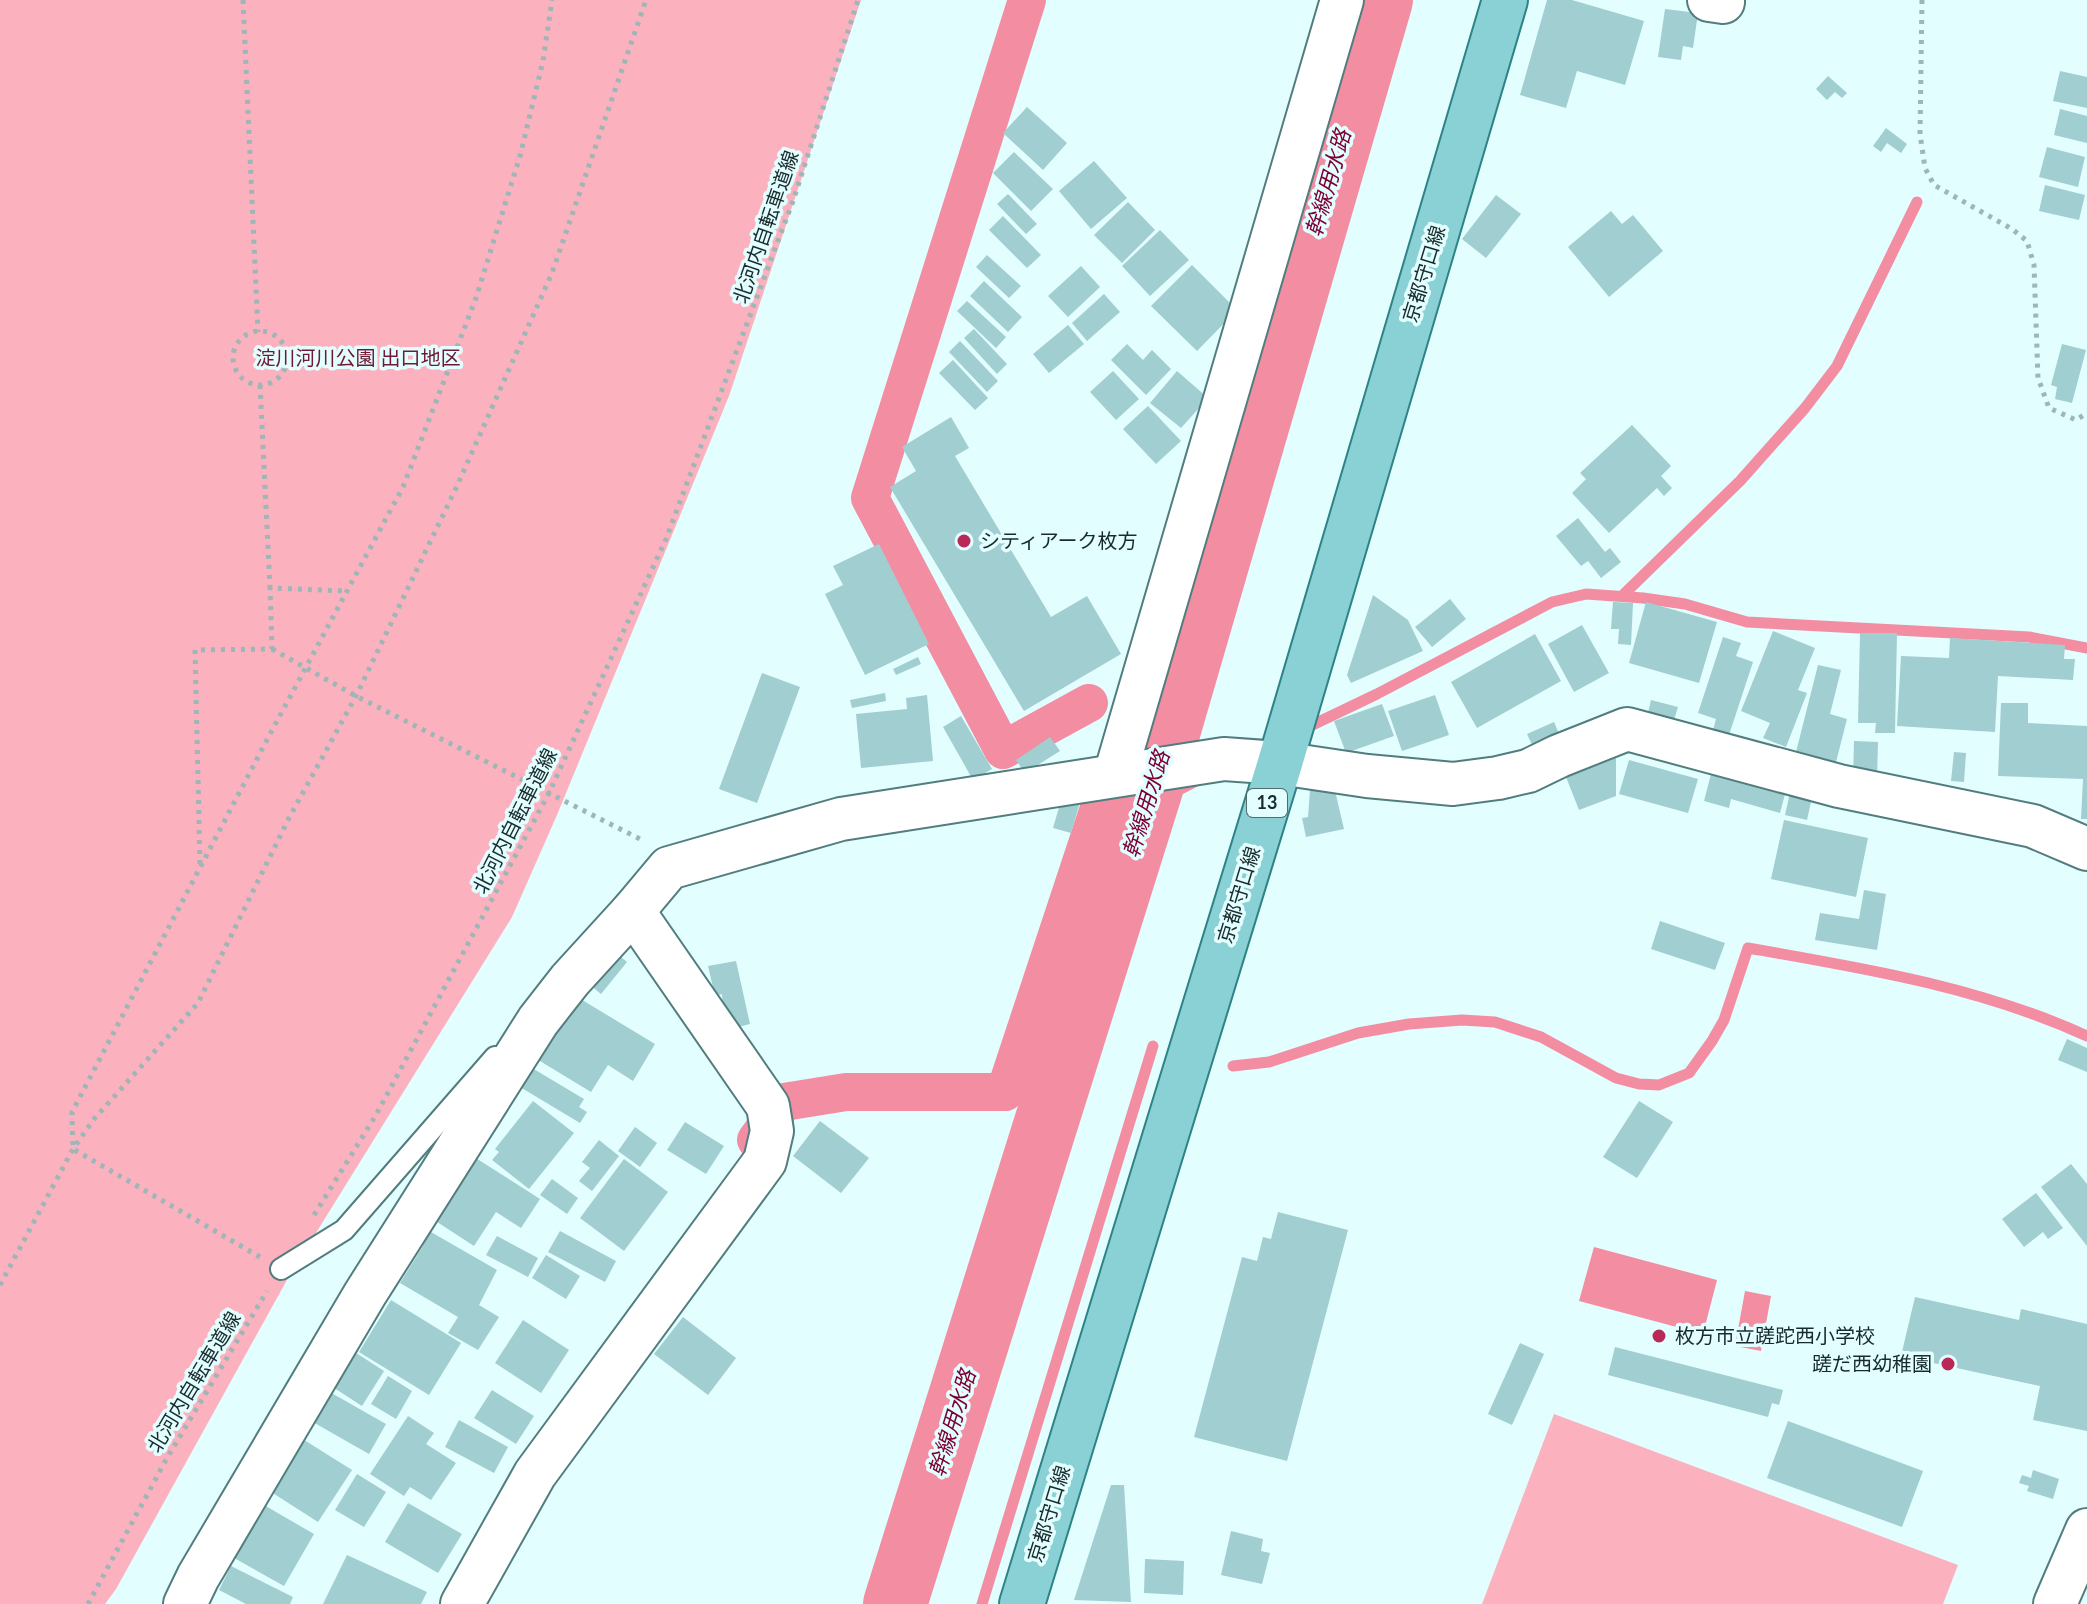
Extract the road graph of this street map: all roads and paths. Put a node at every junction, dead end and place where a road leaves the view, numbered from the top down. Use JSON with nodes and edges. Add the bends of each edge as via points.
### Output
{"nodes":[{"id":1,"x":243,"y":0,"type":"edge"},
{"id":2,"x":552,"y":0,"type":"edge"},
{"id":3,"x":646,"y":0,"type":"edge"},
{"id":4,"x":858,"y":0,"type":"edge"},
{"id":5,"x":1342,"y":0,"type":"edge"},
{"id":6,"x":1505,"y":0,"type":"edge"},
{"id":7,"x":1709,"y":0,"type":"edge"},
{"id":8,"x":1723,"y":0,"type":"edge"},
{"id":9,"x":1922,"y":0,"type":"edge"},
{"id":10,"x":258,"y":332,"type":"junction"},
{"id":11,"x":260,"y":385,"type":"junction"},
{"id":12,"x":2087,"y":413,"type":"edge"},
{"id":13,"x":270,"y":588,"type":"junction"},
{"id":14,"x":347,"y":591,"type":"junction"},
{"id":15,"x":272,"y":649,"type":"junction"},
{"id":16,"x":305,"y":668,"type":"junction"},
{"id":17,"x":356,"y":696,"type":"junction"},
{"id":18,"x":1278,"y":763,"type":"junction"},
{"id":19,"x":1115,"y":775,"type":"junction"},
{"id":20,"x":549,"y":793,"type":"junction"},
{"id":21,"x":645,"y":842,"type":"dead end"},
{"id":22,"x":2087,"y":849,"type":"edge"},
{"id":23,"x":200,"y":867,"type":"junction"},
{"id":24,"x":633,"y":911,"type":"junction"},
{"id":25,"x":538,"y":1021,"type":"junction"},
{"id":26,"x":73,"y":1149,"type":"junction"},
{"id":27,"x":312,"y":1217,"type":"dead end"},
{"id":28,"x":281,"y":1269,"type":"junction"},
{"id":29,"x":0,"y":1285,"type":"edge"},
{"id":30,"x":2087,"y":1530,"type":"edge"},
{"id":31,"x":88,"y":1604,"type":"edge"},
{"id":32,"x":185,"y":1604,"type":"edge"},
{"id":33,"x":462,"y":1604,"type":"edge"},
{"id":34,"x":1022,"y":1604,"type":"edge"},
{"id":35,"x":2055,"y":1604,"type":"edge"}],
"edges":[{"from":1,"to":10,"type":"path"},
{"from":2,"to":14,"type":"path","via":[[520,156],[476,298],[403,487]]},
{"from":3,"to":17,"type":"path","via":[[552,273]]},
{"from":4,"to":20,"type":"path","name":"北河内自転車道線","via":[[793,201],[666,539]]},
{"from":5,"to":19,"type":"street"},
{"from":6,"to":18,"type":"main road","name":"京都守口線","number":"13"},
{"from":7,"to":8,"type":"street"},
{"from":9,"to":12,"type":"path","via":[[1920,134],[1925,168],[1934,185],[2027,241],[2034,265],[2038,378],[2049,408],[2076,420]]},
{"from":10,"to":11,"type":"path","via":[[243,336],[233,359],[243,379]]},
{"from":10,"to":11,"type":"path","via":[[283,343],[288,361],[276,381]]},
{"from":11,"to":13,"type":"path"},
{"from":13,"to":14,"type":"path"},
{"from":13,"to":15,"type":"path"},
{"from":14,"to":16,"type":"path"},
{"from":15,"to":16,"type":"path"},
{"from":15,"to":23,"type":"path","via":[[195,650]]},
{"from":16,"to":17,"type":"path"},
{"from":16,"to":23,"type":"path"},
{"from":17,"to":20,"type":"path"},
{"from":17,"to":26,"type":"path","via":[[198,1003]]},
{"from":18,"to":19,"type":"street","via":[[1224,759]]},
{"from":18,"to":22,"type":"street","via":[[1453,784],[1528,771],[1627,729],[1839,786],[2033,826]]},
{"from":18,"to":34,"type":"main road","name":"京都守口線","number":"13"},
{"from":19,"to":24,"type":"street","via":[[841,819],[762,841],[669,868]]},
{"from":20,"to":21,"type":"path"},
{"from":20,"to":27,"type":"path","name":"北河内自転車道線","via":[[376,1115]]},
{"from":23,"to":26,"type":"path","via":[[72,1112]]},
{"from":24,"to":25,"type":"street"},
{"from":24,"to":33,"type":"street","via":[[770,1119],[765,1161],[535,1474]]},
{"from":25,"to":28,"type":"lane","via":[[504,1047],[344,1230]]},
{"from":25,"to":32,"type":"street","via":[[365,1294]]},
{"from":26,"to":28,"type":"path"},
{"from":26,"to":29,"type":"path"},
{"from":28,"to":31,"type":"path","name":"北河内自転車道線","via":[[167,1458]]},
{"from":30,"to":35,"type":"street"}]}
